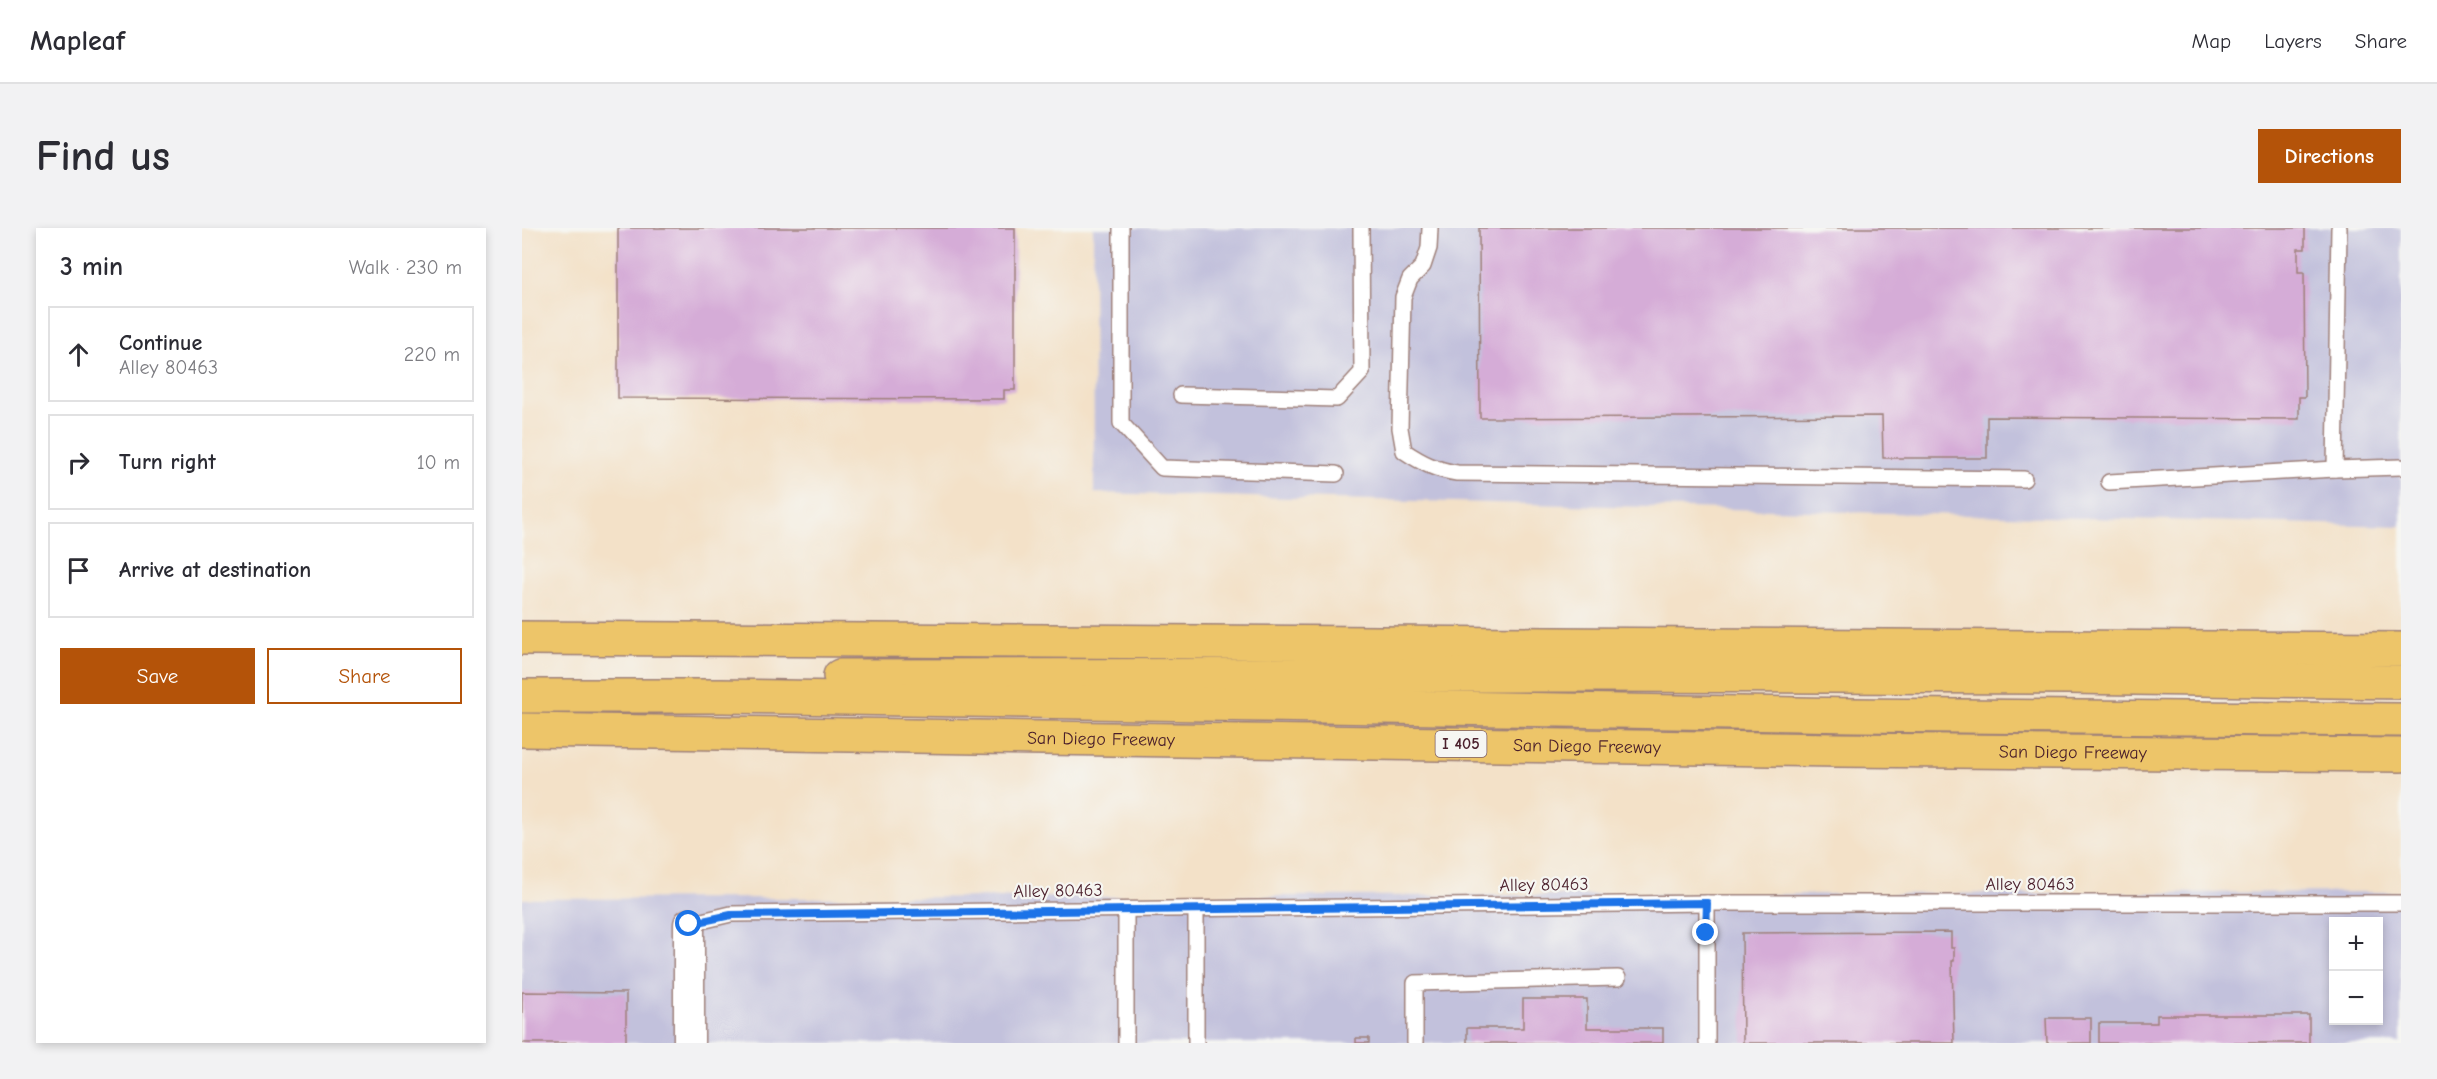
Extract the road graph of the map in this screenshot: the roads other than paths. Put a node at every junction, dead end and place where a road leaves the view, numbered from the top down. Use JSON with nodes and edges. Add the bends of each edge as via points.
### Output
{"nodes":[{"id":1,"x":1121,"y":228,"type":"edge"},
{"id":2,"x":1360,"y":228,"type":"edge"},
{"id":3,"x":1430,"y":228,"type":"edge"},
{"id":4,"x":2339,"y":228,"type":"edge"},
{"id":5,"x":1181,"y":395,"type":"dead end"},
{"id":6,"x":2401,"y":467,"type":"edge"},
{"id":7,"x":2335,"y":469,"type":"junction"},
{"id":8,"x":1336,"y":474,"type":"dead end"},
{"id":9,"x":2024,"y":479,"type":"dead end"},
{"id":10,"x":2109,"y":482,"type":"dead end"},
{"id":11,"x":522,"y":638,"type":"edge"},
{"id":12,"x":2401,"y":649,"type":"edge"},
{"id":13,"x":522,"y":675,"type":"edge"},
{"id":14,"x":2401,"y":682,"type":"edge"},
{"id":15,"x":522,"y":696,"type":"edge"},
{"id":16,"x":2401,"y":720,"type":"edge"},
{"id":17,"x":522,"y":730,"type":"edge"},
{"id":18,"x":2401,"y":755,"type":"edge"},
{"id":19,"x":1707,"y":903,"type":"junction"},
{"id":20,"x":2401,"y":903,"type":"edge"},
{"id":21,"x":1196,"y":909,"type":"junction"},
{"id":22,"x":1126,"y":910,"type":"junction"},
{"id":23,"x":689,"y":924,"type":"joint"},
{"id":24,"x":1618,"y":978,"type":"dead end"},
{"id":25,"x":689,"y":1043,"type":"edge"},
{"id":26,"x":1126,"y":1043,"type":"edge"},
{"id":27,"x":1196,"y":1043,"type":"edge"},
{"id":28,"x":1415,"y":1043,"type":"edge"},
{"id":29,"x":1707,"y":1043,"type":"edge"}],
"edges":[{"from":1,"to":8,"type":"lane","via":[[1121,423],[1162,468]]},
{"from":2,"to":5,"type":"lane","via":[[1362,372],[1338,399]]},
{"from":3,"to":9,"type":"lane","via":[[1423,266],[1410,279],[1403,297],[1400,428],[1404,451],[1438,471]]},
{"from":4,"to":7,"type":"lane"},
{"from":6,"to":7,"type":"lane"},
{"from":7,"to":10,"type":"lane"},
{"from":11,"to":12,"type":"highway"},
{"from":13,"to":14,"type":"highway","via":[[1587,675]]},
{"from":15,"to":16,"type":"highway"},
{"from":17,"to":18,"type":"highway","name":"San Diego Freeway","number":"I 405"},
{"from":19,"to":20,"type":"lane","name":"Alley 80463"},
{"from":19,"to":21,"type":"lane","name":"Alley 80463"},
{"from":19,"to":29,"type":"lane"},
{"from":21,"to":22,"type":"lane","name":"Alley 80463"},
{"from":21,"to":27,"type":"lane"},
{"from":22,"to":23,"type":"lane","name":"Alley 80463","via":[[731,915]]},
{"from":22,"to":26,"type":"lane"},
{"from":23,"to":25,"type":"street"},
{"from":24,"to":28,"type":"lane","via":[[1415,983]]}]}
